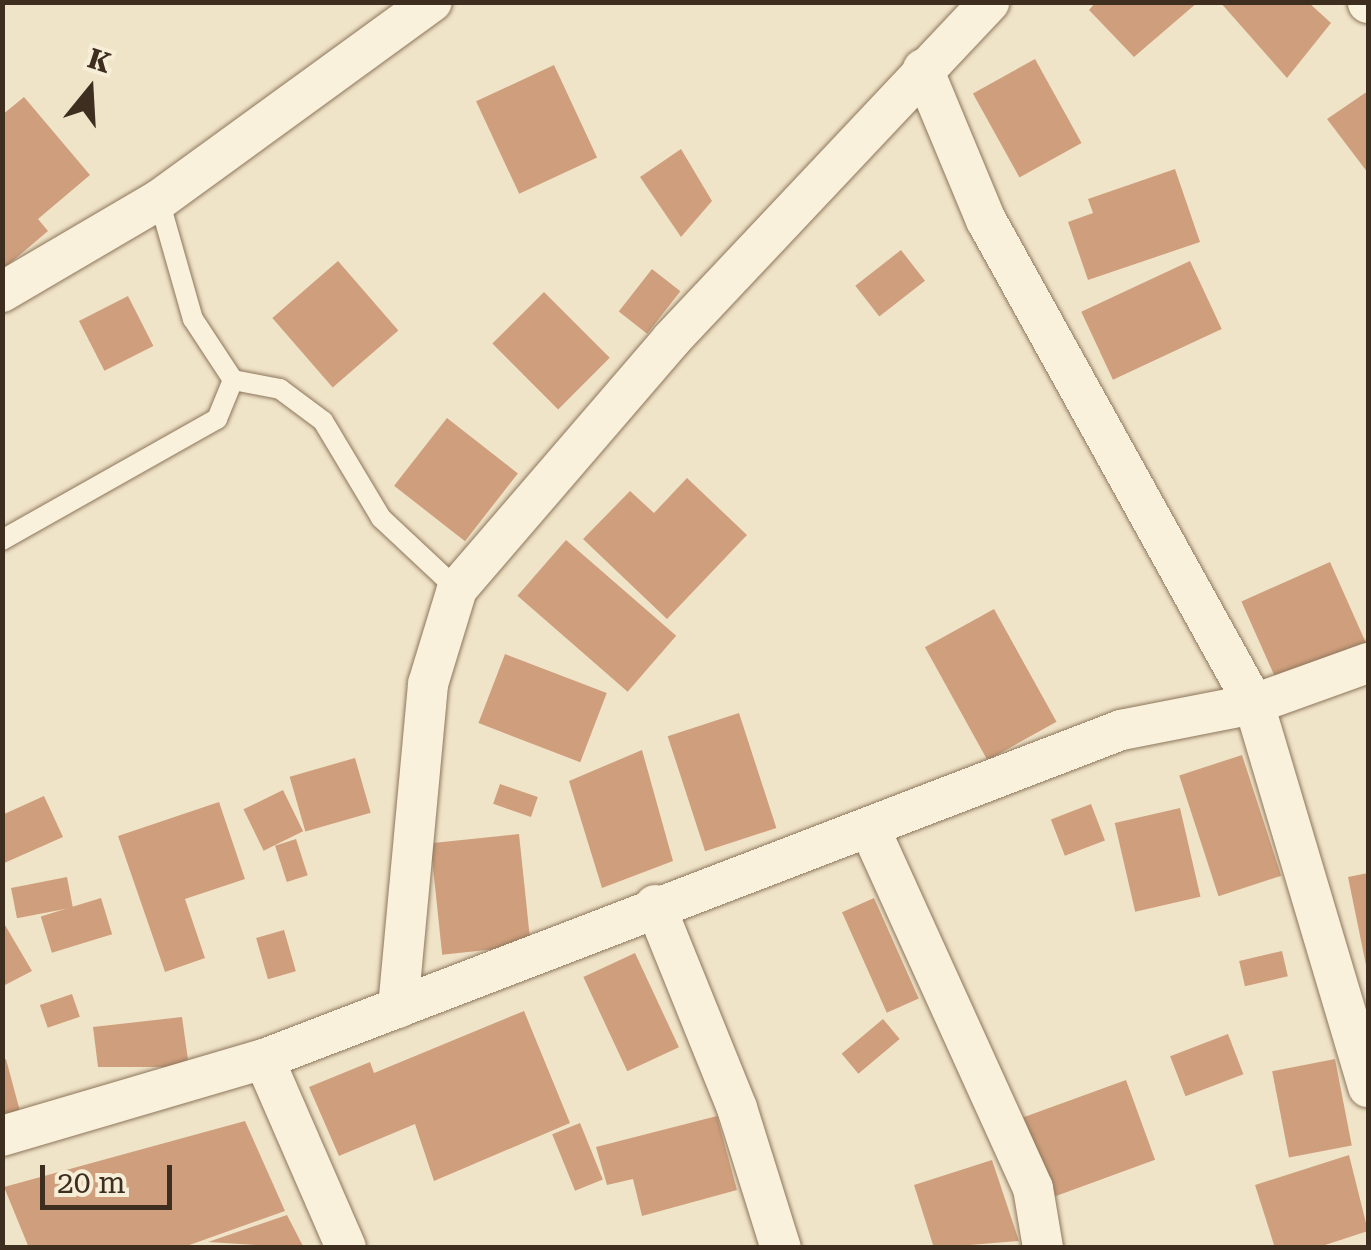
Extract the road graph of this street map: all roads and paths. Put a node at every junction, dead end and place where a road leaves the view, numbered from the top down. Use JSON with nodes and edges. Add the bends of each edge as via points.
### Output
{"nodes":[{"id":1,"x":432,"y":2,"type":"edge"},
{"id":2,"x":989,"y":2,"type":"edge"},
{"id":3,"x":923,"y":69,"type":"junction"},
{"id":4,"x":159,"y":200,"type":"junction"},
{"id":5,"x":2,"y":292,"type":"edge"},
{"id":6,"x":232,"y":380,"type":"junction"},
{"id":7,"x":2,"y":540,"type":"edge"},
{"id":8,"x":457,"y":589,"type":"junction"},
{"id":9,"x":1368,"y":662,"type":"edge"},
{"id":10,"x":1254,"y":704,"type":"junction"},
{"id":11,"x":870,"y":829,"type":"junction"},
{"id":12,"x":655,"y":905,"type":"junction"},
{"id":13,"x":398,"y":1008,"type":"junction"},
{"id":14,"x":264,"y":1059,"type":"junction"},
{"id":15,"x":1368,"y":1087,"type":"edge"},
{"id":16,"x":2,"y":1136,"type":"edge"},
{"id":17,"x":346,"y":1248,"type":"edge"},
{"id":18,"x":781,"y":1248,"type":"edge"},
{"id":19,"x":1043,"y":1248,"type":"edge"}],
"edges":[{"from":1,"to":4,"type":"street"},
{"from":2,"to":3,"type":"street"},
{"from":3,"to":8,"type":"street"},
{"from":3,"to":10,"type":"street","via":[[986,220]]},
{"from":4,"to":5,"type":"street"},
{"from":4,"to":6,"type":"lane","via":[[193,319]]},
{"from":6,"to":7,"type":"lane","via":[[217,419]]},
{"from":6,"to":8,"type":"lane","via":[[280,389],[323,421],[382,518]]},
{"from":8,"to":13,"type":"street","via":[[428,684]]},
{"from":9,"to":10,"type":"street"},
{"from":10,"to":11,"type":"street","via":[[1121,730]]},
{"from":10,"to":15,"type":"street"},
{"from":11,"to":12,"type":"street"},
{"from":11,"to":19,"type":"street","via":[[1033,1188]]},
{"from":12,"to":13,"type":"street"},
{"from":12,"to":18,"type":"street","via":[[737,1108]]},
{"from":13,"to":14,"type":"street"},
{"from":14,"to":16,"type":"street"},
{"from":14,"to":17,"type":"street"}]}
